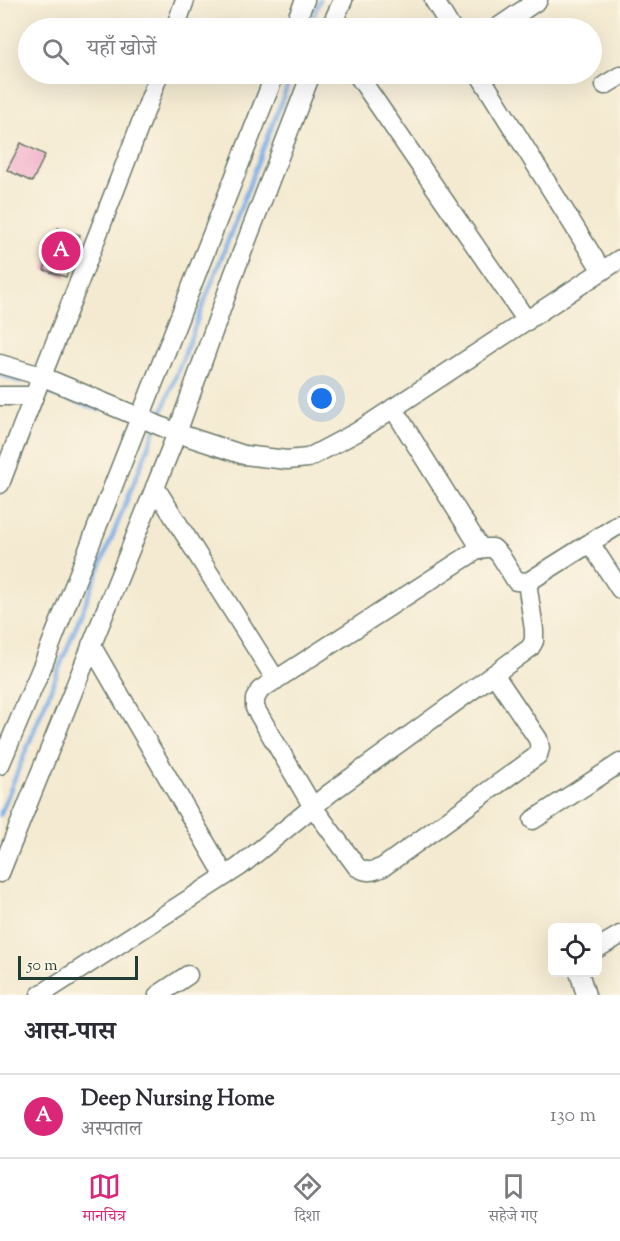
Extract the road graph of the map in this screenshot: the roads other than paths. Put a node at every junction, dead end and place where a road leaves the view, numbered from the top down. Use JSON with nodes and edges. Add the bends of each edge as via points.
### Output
{"nodes":[{"id":1,"x":186,"y":0,"type":"edge"},
{"id":2,"x":305,"y":0,"type":"edge"},
{"id":3,"x":342,"y":0,"type":"edge"},
{"id":4,"x":434,"y":0,"type":"edge"},
{"id":5,"x":538,"y":0,"type":"edge"},
{"id":6,"x":179,"y":18,"type":"edge"},
{"id":7,"x":297,"y":18,"type":"edge"},
{"id":8,"x":334,"y":18,"type":"edge"},
{"id":9,"x":446,"y":18,"type":"edge"},
{"id":10,"x":511,"y":18,"type":"edge"},
{"id":11,"x":155,"y":84,"type":"edge"},
{"id":12,"x":272,"y":84,"type":"edge"},
{"id":13,"x":307,"y":84,"type":"edge"},
{"id":14,"x":364,"y":84,"type":"edge"},
{"id":15,"x":485,"y":84,"type":"edge"},
{"id":16,"x":620,"y":259,"type":"edge"},
{"id":17,"x":602,"y":271,"type":"junction"},
{"id":18,"x":527,"y":321,"type":"junction"},
{"id":19,"x":0,"y":364,"type":"edge"},
{"id":20,"x":40,"y":376,"type":"junction"},
{"id":21,"x":0,"y":396,"type":"edge"},
{"id":22,"x":33,"y":396,"type":"junction"},
{"id":23,"x":393,"y":408,"type":"junction"},
{"id":24,"x":159,"y":425,"type":"junction"},
{"id":25,"x":0,"y":484,"type":"edge"},
{"id":26,"x":155,"y":487,"type":"junction"},
{"id":27,"x":620,"y":524,"type":"edge"},
{"id":28,"x":590,"y":543,"type":"junction"},
{"id":29,"x":481,"y":549,"type":"junction"},
{"id":30,"x":527,"y":582,"type":"junction"},
{"id":31,"x":620,"y":589,"type":"edge"},
{"id":32,"x":92,"y":645,"type":"junction"},
{"id":33,"x":494,"y":674,"type":"junction"},
{"id":34,"x":276,"y":680,"type":"junction"},
{"id":35,"x":620,"y":764,"type":"edge"},
{"id":36,"x":0,"y":765,"type":"edge"},
{"id":37,"x":313,"y":807,"type":"junction"},
{"id":38,"x":532,"y":820,"type":"dead end"},
{"id":39,"x":0,"y":873,"type":"edge"},
{"id":40,"x":225,"y":876,"type":"junction"},
{"id":41,"x":620,"y":935,"type":"edge"},
{"id":42,"x":602,"y":945,"type":"edge"},
{"id":43,"x":188,"y":975,"type":"dead end"},
{"id":44,"x":581,"y":977,"type":"edge"},
{"id":45,"x":40,"y":995,"type":"edge"},
{"id":46,"x":158,"y":995,"type":"edge"},
{"id":47,"x":586,"y":995,"type":"edge"}],
"edges":[{"from":1,"to":6,"type":"street"},
{"from":2,"to":7,"type":"street"},
{"from":3,"to":8,"type":"street"},
{"from":4,"to":9,"type":"street"},
{"from":5,"to":10,"type":"street"},
{"from":11,"to":20,"type":"street"},
{"from":12,"to":24,"type":"street"},
{"from":13,"to":24,"type":"street","via":[[233,276]]},
{"from":14,"to":18,"type":"street"},
{"from":15,"to":17,"type":"street"},
{"from":16,"to":17,"type":"street"},
{"from":17,"to":18,"type":"street"},
{"from":18,"to":23,"type":"street"},
{"from":19,"to":20,"type":"street"},
{"from":20,"to":22,"type":"street"},
{"from":20,"to":24,"type":"street"},
{"from":21,"to":22,"type":"street"},
{"from":22,"to":25,"type":"street"},
{"from":23,"to":24,"type":"street","via":[[329,448],[308,458],[287,460],[244,455]]},
{"from":23,"to":29,"type":"street"},
{"from":24,"to":26,"type":"street"},
{"from":24,"to":36,"type":"street","via":[[44,662]]},
{"from":26,"to":32,"type":"street"},
{"from":26,"to":34,"type":"street"},
{"from":27,"to":28,"type":"street"},
{"from":28,"to":30,"type":"street"},
{"from":28,"to":31,"type":"street"},
{"from":29,"to":30,"type":"street","via":[[493,548],[516,581]]},
{"from":29,"to":34,"type":"street"},
{"from":30,"to":33,"type":"street","via":[[534,641]]},
{"from":32,"to":39,"type":"street"},
{"from":32,"to":40,"type":"street"},
{"from":33,"to":37,"type":"street"},
{"from":33,"to":37,"type":"street","via":[[538,739],[538,755],[524,766],[372,872],[357,867]]},
{"from":34,"to":37,"type":"street","via":[[260,690],[255,708]]},
{"from":35,"to":38,"type":"street"},
{"from":37,"to":40,"type":"street"},
{"from":40,"to":45,"type":"street"},
{"from":41,"to":42,"type":"street"},
{"from":43,"to":46,"type":"street"},
{"from":44,"to":47,"type":"street"}]}
